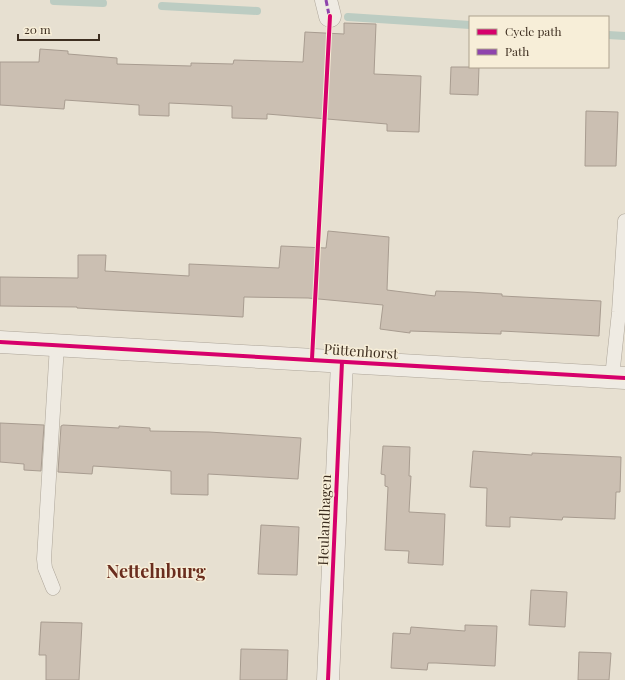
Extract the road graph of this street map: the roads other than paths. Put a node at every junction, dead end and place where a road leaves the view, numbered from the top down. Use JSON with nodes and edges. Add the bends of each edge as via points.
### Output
{"nodes":[{"id":1,"x":625,"y":221,"type":"edge"},
{"id":2,"x":0,"y":342,"type":"edge"},
{"id":3,"x":57,"y":346,"type":"junction"},
{"id":4,"x":342,"y":362,"type":"junction"},
{"id":5,"x":619,"y":377,"type":"edge"},
{"id":6,"x":53,"y":588,"type":"dead end"},
{"id":7,"x":328,"y":680,"type":"edge"}],
"edges":[{"from":1,"to":5,"type":"lane","via":[[619,312]]},
{"from":2,"to":3,"type":"street","name":"Püttenhorst"},
{"from":3,"to":4,"type":"street","name":"Püttenhorst"},
{"from":3,"to":6,"type":"lane","via":[[44,559]]},
{"from":4,"to":5,"type":"street","name":"Püttenhorst"},
{"from":4,"to":7,"type":"street","name":"Heulandhagen"}]}
